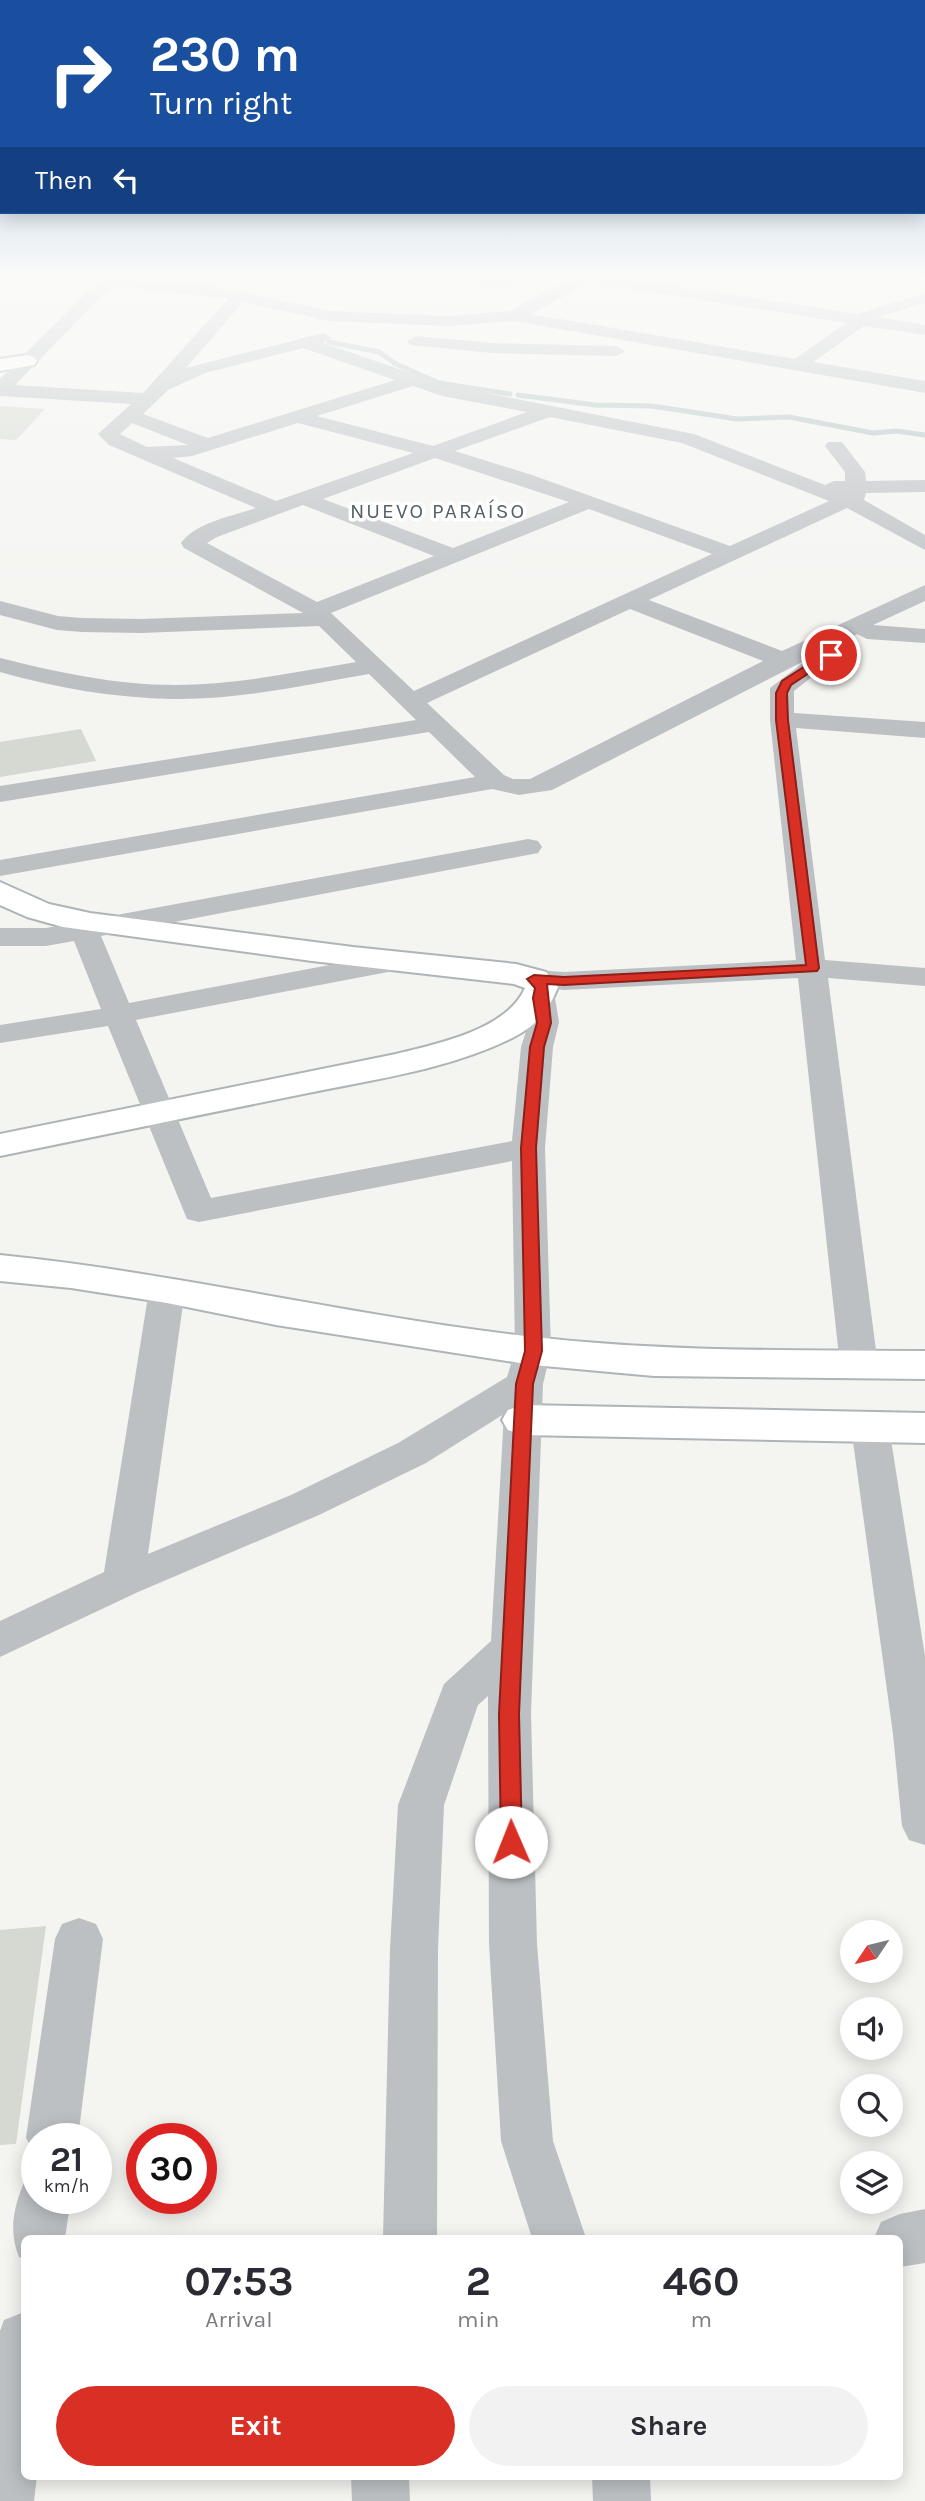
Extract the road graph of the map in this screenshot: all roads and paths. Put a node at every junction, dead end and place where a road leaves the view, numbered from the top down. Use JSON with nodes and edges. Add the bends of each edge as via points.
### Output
{"nodes":[{"id":1,"x":143,"y":395,"type":"edge"},
{"id":2,"x":152,"y":395,"type":"joint"},
{"id":3,"x":366,"y":395,"type":"edge"},
{"id":4,"x":462,"y":395,"type":"edge"},
{"id":5,"x":546,"y":412,"type":"junction"},
{"id":6,"x":129,"y":415,"type":"junction"},
{"id":7,"x":297,"y":416,"type":"junction"},
{"id":8,"x":207,"y":444,"type":"junction"},
{"id":9,"x":835,"y":446,"type":"dead end"},
{"id":10,"x":142,"y":451,"type":"junction"},
{"id":11,"x":435,"y":453,"type":"junction"},
{"id":12,"x":925,"y":486,"type":"edge"},
{"id":13,"x":851,"y":492,"type":"junction"},
{"id":14,"x":305,"y":499,"type":"junction"},
{"id":15,"x":588,"y":502,"type":"junction"},
{"id":16,"x":276,"y":509,"type":"junction"},
{"id":17,"x":925,"y":544,"type":"edge"},
{"id":18,"x":729,"y":553,"type":"junction"},
{"id":19,"x":454,"y":556,"type":"junction"},
{"id":20,"x":913,"y":599,"type":"edge"},
{"id":21,"x":628,"y":600,"type":"junction"},
{"id":22,"x":0,"y":608,"type":"edge"},
{"id":23,"x":320,"y":615,"type":"junction"},
{"id":24,"x":867,"y":632,"type":"junction"},
{"id":25,"x":925,"y":636,"type":"edge"},
{"id":26,"x":783,"y":660,"type":"junction"},
{"id":27,"x":0,"y":665,"type":"edge"},
{"id":28,"x":374,"y":666,"type":"junction"},
{"id":29,"x":411,"y":701,"type":"junction"},
{"id":30,"x":782,"y":720,"type":"junction"},
{"id":31,"x":435,"y":724,"type":"junction"},
{"id":32,"x":925,"y":730,"type":"edge"},
{"id":33,"x":495,"y":781,"type":"junction"},
{"id":34,"x":0,"y":794,"type":"edge"},
{"id":35,"x":528,"y":847,"type":"dead end"},
{"id":36,"x":0,"y":868,"type":"edge"},
{"id":37,"x":0,"y":891,"type":"edge"},
{"id":38,"x":97,"y":927,"type":"junction"},
{"id":39,"x":0,"y":937,"type":"edge"},
{"id":40,"x":388,"y":963,"type":"junction"},
{"id":41,"x":813,"y":968,"type":"junction"},
{"id":42,"x":925,"y":977,"type":"edge"},
{"id":43,"x":537,"y":989,"type":"junction"},
{"id":44,"x":118,"y":1014,"type":"junction"},
{"id":45,"x":0,"y":1034,"type":"edge"},
{"id":46,"x":159,"y":1111,"type":"junction"},
{"id":47,"x":0,"y":1145,"type":"edge"},
{"id":48,"x":528,"y":1148,"type":"junction"},
{"id":49,"x":0,"y":1268,"type":"edge"},
{"id":50,"x":167,"y":1290,"type":"junction"},
{"id":51,"x":925,"y":1365,"type":"edge"},
{"id":52,"x":859,"y":1366,"type":"junction"},
{"id":53,"x":527,"y":1385,"type":"junction"},
{"id":54,"x":870,"y":1427,"type":"junction"},
{"id":55,"x":925,"y":1428,"type":"edge"},
{"id":56,"x":123,"y":1581,"type":"junction"},
{"id":57,"x":0,"y":1640,"type":"edge"},
{"id":58,"x":514,"y":1646,"type":"junction"},
{"id":59,"x":920,"y":1734,"type":"edge"},
{"id":60,"x":925,"y":1826,"type":"edge"},
{"id":61,"x":79,"y":1939,"type":"dead end"},
{"id":62,"x":54,"y":2123,"type":"edge"},
{"id":63,"x":42,"y":2214,"type":"edge"},
{"id":64,"x":38,"y":2235,"type":"edge"},
{"id":65,"x":410,"y":2235,"type":"edge"},
{"id":66,"x":558,"y":2235,"type":"edge"},
{"id":67,"x":925,"y":2236,"type":"edge"},
{"id":68,"x":903,"y":2240,"type":"edge"},
{"id":69,"x":21,"y":2357,"type":"edge"},
{"id":70,"x":14,"y":2396,"type":"edge"},
{"id":71,"x":380,"y":2480,"type":"edge"},
{"id":72,"x":621,"y":2480,"type":"edge"},
{"id":73,"x":5,"y":2501,"type":"edge"},
{"id":74,"x":382,"y":2501,"type":"edge"},
{"id":75,"x":622,"y":2501,"type":"edge"}],
"edges":[{"from":1,"to":2,"type":"street"},
{"from":2,"to":6,"type":"street"},
{"from":3,"to":7,"type":"street"},
{"from":4,"to":5,"type":"street"},
{"from":5,"to":11,"type":"street"},
{"from":5,"to":13,"type":"street","via":[[687,438],[803,484]]},
{"from":6,"to":8,"type":"street"},
{"from":6,"to":10,"type":"street","via":[[108,434]]},
{"from":7,"to":8,"type":"street"},
{"from":7,"to":11,"type":"street"},
{"from":8,"to":10,"type":"street","via":[[173,453]]},
{"from":9,"to":13,"type":"street","via":[[855,472]]},
{"from":10,"to":16,"type":"street"},
{"from":11,"to":14,"type":"street"},
{"from":11,"to":15,"type":"street"},
{"from":12,"to":13,"type":"street"},
{"from":13,"to":17,"type":"street"},
{"from":13,"to":18,"type":"street"},
{"from":14,"to":16,"type":"street"},
{"from":14,"to":19,"type":"street"},
{"from":15,"to":18,"type":"street"},
{"from":15,"to":19,"type":"street"},
{"from":16,"to":23,"type":"street","via":[[209,532],[192,543]]},
{"from":18,"to":21,"type":"street"},
{"from":19,"to":23,"type":"street"},
{"from":20,"to":24,"type":"street"},
{"from":20,"to":26,"type":"street"},
{"from":21,"to":26,"type":"street"},
{"from":21,"to":29,"type":"street"},
{"from":22,"to":23,"type":"street","via":[[57,623],[92,626]]},
{"from":23,"to":28,"type":"street"},
{"from":24,"to":25,"type":"street"},
{"from":24,"to":30,"type":"street","via":[[786,683],[781,693]]},
{"from":26,"to":33,"type":"street","via":[[543,784],[507,787]]},
{"from":27,"to":28,"type":"street","via":[[51,679],[176,692],[265,685]]},
{"from":28,"to":29,"type":"street"},
{"from":29,"to":31,"type":"street"},
{"from":30,"to":32,"type":"street"},
{"from":30,"to":41,"type":"street"},
{"from":31,"to":33,"type":"street"},
{"from":31,"to":34,"type":"street"},
{"from":33,"to":36,"type":"street"},
{"from":35,"to":38,"type":"street"},
{"from":37,"to":38,"type":"street","via":[[36,910]]},
{"from":38,"to":39,"type":"street","via":[[46,937]]},
{"from":38,"to":40,"type":"street"},
{"from":38,"to":44,"type":"street"},
{"from":40,"to":43,"type":"street","via":[[516,974]]},
{"from":40,"to":44,"type":"street"},
{"from":41,"to":42,"type":"street"},
{"from":41,"to":43,"type":"street","via":[[564,981]]},
{"from":41,"to":52,"type":"street"},
{"from":43,"to":46,"type":"street","via":[[530,1012],[514,1023],[435,1054]]},
{"from":43,"to":48,"type":"street","via":[[544,1023],[537,1047]]},
{"from":44,"to":45,"type":"street"},
{"from":44,"to":46,"type":"street"},
{"from":46,"to":47,"type":"street"},
{"from":46,"to":48,"type":"street","via":[[199,1211]]},
{"from":48,"to":53,"type":"street"},
{"from":49,"to":50,"type":"street"},
{"from":50,"to":53,"type":"street","via":[[276,1312]]},
{"from":50,"to":56,"type":"street"},
{"from":51,"to":52,"type":"street"},
{"from":52,"to":53,"type":"street","via":[[654,1362]]},
{"from":53,"to":54,"type":"street"},
{"from":53,"to":56,"type":"street","via":[[400,1459],[305,1505]]},
{"from":53,"to":58,"type":"street"},
{"from":54,"to":55,"type":"street"},
{"from":54,"to":59,"type":"street"},
{"from":56,"to":57,"type":"street"},
{"from":58,"to":65,"type":"street","via":[[459,1696],[421,1805]]},
{"from":58,"to":66,"type":"street","via":[[509,1714],[513,1944],[527,2141]]},
{"from":59,"to":60,"type":"street"},
{"from":61,"to":62,"type":"street"},
{"from":63,"to":64,"type":"street"},
{"from":67,"to":68,"type":"street"},
{"from":69,"to":70,"type":"street"},
{"from":70,"to":73,"type":"street"},
{"from":71,"to":74,"type":"street"},
{"from":72,"to":75,"type":"street"}]}
